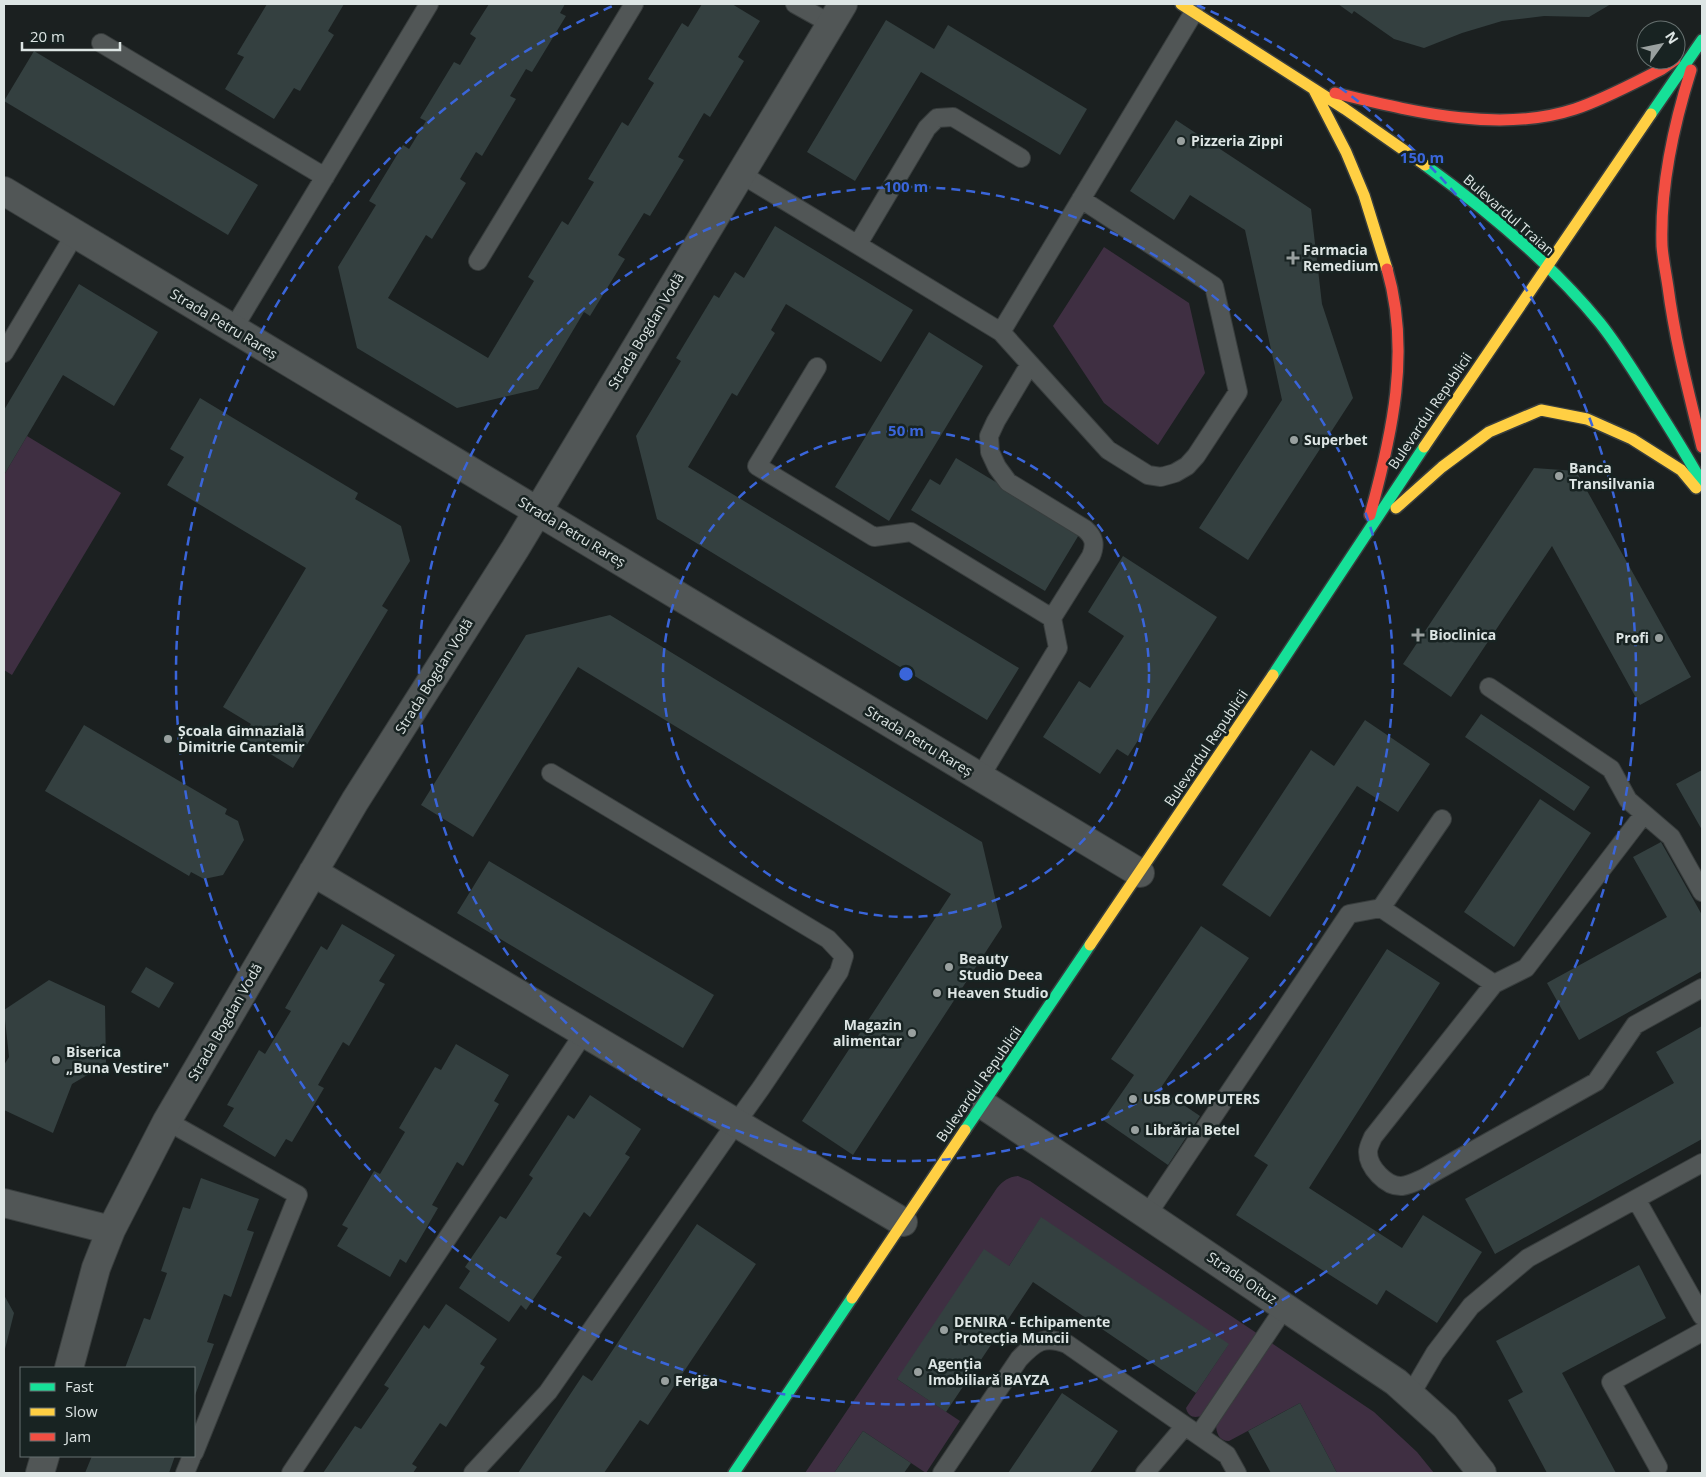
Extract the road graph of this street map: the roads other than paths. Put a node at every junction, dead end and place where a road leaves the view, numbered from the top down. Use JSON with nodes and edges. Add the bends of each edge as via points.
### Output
{"nodes":[{"id":1,"x":429,"y":4,"type":"edge"},
{"id":2,"x":634,"y":4,"type":"edge"},
{"id":3,"x":795,"y":4,"type":"edge"},
{"id":4,"x":1188,"y":8,"type":"edge"},
{"id":5,"x":837,"y":14,"type":"edge"},
{"id":6,"x":1701,"y":42,"type":"edge"},
{"id":7,"x":101,"y":43,"type":"dead end"},
{"id":8,"x":1686,"y":53,"type":"edge"},
{"id":9,"x":1660,"y":70,"type":"edge"},
{"id":10,"x":1313,"y":87,"type":"junction"},
{"id":11,"x":1021,"y":158,"type":"dead end"},
{"id":12,"x":741,"y":174,"type":"junction"},
{"id":13,"x":324,"y":177,"type":"junction"},
{"id":14,"x":4,"y":191,"type":"edge"},
{"id":15,"x":1081,"y":199,"type":"junction"},
{"id":16,"x":75,"y":234,"type":"junction"},
{"id":17,"x":858,"y":244,"type":"junction"},
{"id":18,"x":478,"y":260,"type":"dead end"},
{"id":19,"x":1546,"y":267,"type":"junction"},
{"id":20,"x":233,"y":329,"type":"junction"},
{"id":21,"x":1001,"y":332,"type":"junction"},
{"id":22,"x":4,"y":352,"type":"edge"},
{"id":23,"x":1030,"y":364,"type":"junction"},
{"id":24,"x":817,"y":367,"type":"dead end"},
{"id":25,"x":1702,"y":447,"type":"edge"},
{"id":26,"x":1702,"y":483,"type":"edge"},
{"id":27,"x":1702,"y":494,"type":"edge"},
{"id":28,"x":538,"y":512,"type":"junction"},
{"id":29,"x":1361,"y":543,"type":"junction"},
{"id":30,"x":1052,"y":618,"type":"junction"},
{"id":31,"x":1489,"y":687,"type":"dead end"},
{"id":32,"x":551,"y":773,"type":"dead end"},
{"id":33,"x":980,"y":777,"type":"junction"},
{"id":34,"x":1644,"y":814,"type":"junction"},
{"id":35,"x":1442,"y":819,"type":"dead end"},
{"id":36,"x":313,"y":872,"type":"junction"},
{"id":37,"x":1140,"y":873,"type":"junction"},
{"id":38,"x":1702,"y":892,"type":"edge"},
{"id":39,"x":1381,"y":908,"type":"junction"},
{"id":40,"x":1494,"y":984,"type":"junction"},
{"id":41,"x":1702,"y":988,"type":"edge"},
{"id":42,"x":584,"y":1033,"type":"junction"},
{"id":43,"x":982,"y":1104,"type":"junction"},
{"id":44,"x":167,"y":1121,"type":"junction"},
{"id":45,"x":736,"y":1123,"type":"junction"},
{"id":46,"x":1702,"y":1163,"type":"edge"},
{"id":47,"x":1636,"y":1199,"type":"junction"},
{"id":48,"x":4,"y":1203,"type":"edge"},
{"id":49,"x":1147,"y":1215,"type":"junction"},
{"id":50,"x":902,"y":1222,"type":"junction"},
{"id":51,"x":112,"y":1230,"type":"junction"},
{"id":52,"x":1285,"y":1307,"type":"junction"},
{"id":53,"x":1702,"y":1316,"type":"edge"},
{"id":54,"x":1702,"y":1332,"type":"edge"},
{"id":55,"x":69,"y":1367,"type":"edge"},
{"id":56,"x":1411,"y":1394,"type":"junction"},
{"id":57,"x":1192,"y":1431,"type":"junction"},
{"id":58,"x":195,"y":1449,"type":"edge"},
{"id":59,"x":45,"y":1457,"type":"edge"},
{"id":60,"x":192,"y":1457,"type":"edge"},
{"id":61,"x":1658,"y":1467,"type":"dead end"},
{"id":62,"x":40,"y":1473,"type":"edge"},
{"id":63,"x":185,"y":1473,"type":"edge"},
{"id":64,"x":291,"y":1473,"type":"edge"},
{"id":65,"x":472,"y":1473,"type":"edge"},
{"id":66,"x":734,"y":1473,"type":"edge"},
{"id":67,"x":942,"y":1473,"type":"edge"},
{"id":68,"x":1145,"y":1473,"type":"edge"},
{"id":69,"x":1237,"y":1473,"type":"edge"},
{"id":70,"x":1482,"y":1473,"type":"edge"}],
"edges":[{"from":1,"to":13,"type":"lane"},
{"from":2,"to":18,"type":"lane"},
{"from":3,"to":5,"type":"lane"},
{"from":4,"to":10,"type":"street","name":"Bulevardul Traian"},
{"from":4,"to":15,"type":"lane","via":[[1158,68]]},
{"from":5,"to":12,"type":"street","name":"Strada Bogdan Vodă"},
{"from":6,"to":8,"type":"street"},
{"from":6,"to":19,"type":"street","name":"Bulevardul Republicii"},
{"from":6,"to":25,"type":"street","via":[[1673,140],[1664,190],[1662,242],[1670,308]]},
{"from":7,"to":13,"type":"lane"},
{"from":9,"to":10,"type":"street","via":[[1575,109],[1529,119],[1473,119],[1418,113]]},
{"from":10,"to":19,"type":"street","name":"Bulevardul Traian","via":[[1452,185]]},
{"from":10,"to":29,"type":"street","via":[[1362,186],[1394,297],[1398,356],[1394,416],[1381,478]]},
{"from":11,"to":17,"type":"lane","via":[[953,117],[937,118],[927,128]]},
{"from":12,"to":17,"type":"lane"},
{"from":12,"to":28,"type":"street","name":"Strada Bogdan Vodă"},
{"from":13,"to":20,"type":"lane"},
{"from":14,"to":16,"type":"street","name":"Strada Petru Rareș"},
{"from":15,"to":21,"type":"lane"},
{"from":15,"to":23,"type":"lane","via":[[1214,286],[1238,392],[1196,456],[1186,466],[1161,477],[1148,475],[1108,450]]},
{"from":16,"to":20,"type":"street","name":"Strada Petru Rareș"},
{"from":16,"to":22,"type":"lane"},
{"from":17,"to":21,"type":"lane"},
{"from":19,"to":26,"type":"street","name":"Bulevardul Traian","via":[[1594,316],[1620,350]]},
{"from":19,"to":29,"type":"street","name":"Bulevardul Republicii"},
{"from":20,"to":28,"type":"street","name":"Strada Petru Rareș"},
{"from":21,"to":23,"type":"lane"},
{"from":23,"to":30,"type":"lane","via":[[989,436],[990,452],[1008,482],[1085,529],[1091,534],[1094,549]]},
{"from":24,"to":30,"type":"lane","via":[[757,466],[874,537],[911,532]]},
{"from":27,"to":29,"type":"street","via":[[1681,470],[1632,439],[1587,419],[1541,410],[1489,432],[1465,449]]},
{"from":28,"to":33,"type":"street","name":"Strada Petru Rareș"},
{"from":28,"to":36,"type":"street","name":"Strada Bogdan Vodă","via":[[354,801]]},
{"from":29,"to":37,"type":"street","name":"Bulevardul Republicii"},
{"from":30,"to":33,"type":"lane","via":[[1058,648]]},
{"from":31,"to":34,"type":"lane","via":[[1611,769],[1628,800]]},
{"from":32,"to":45,"type":"lane","via":[[828,939],[844,956],[839,972]]},
{"from":33,"to":37,"type":"street","name":"Strada Petru Rareș"},
{"from":34,"to":38,"type":"lane","via":[[1671,837]]},
{"from":34,"to":40,"type":"lane","via":[[1526,968]]},
{"from":35,"to":39,"type":"lane"},
{"from":36,"to":42,"type":"street"},
{"from":36,"to":44,"type":"street","name":"Strada Bogdan Vodă"},
{"from":37,"to":43,"type":"street","name":"Bulevardul Republicii"},
{"from":39,"to":40,"type":"lane"},
{"from":39,"to":49,"type":"lane","via":[[1349,914]]},
{"from":40,"to":41,"type":"lane","via":[[1373,1137],[1368,1154],[1376,1171],[1390,1183],[1400,1186],[1424,1178],[1596,1082],[1635,1026]]},
{"from":42,"to":45,"type":"street"},
{"from":42,"to":64,"type":"lane"},
{"from":43,"to":49,"type":"street","name":"Strada Oituz"},
{"from":43,"to":50,"type":"street","name":"Bulevardul Republicii"},
{"from":44,"to":51,"type":"street","name":"Strada Bogdan Vodă"},
{"from":44,"to":58,"type":"lane","via":[[298,1195]]},
{"from":45,"to":50,"type":"street"},
{"from":45,"to":65,"type":"lane","via":[[548,1392]]},
{"from":46,"to":47,"type":"lane"},
{"from":47,"to":53,"type":"lane"},
{"from":47,"to":56,"type":"lane","via":[[1528,1258],[1471,1306],[1435,1353]]},
{"from":48,"to":51,"type":"street"},
{"from":49,"to":52,"type":"street","name":"Strada Oituz"},
{"from":50,"to":66,"type":"street","name":"Bulevardul Republicii"},
{"from":51,"to":55,"type":"street","name":"Strada Bogdan Vodă","via":[[96,1268]]},
{"from":52,"to":56,"type":"street","name":"Strada Oituz"},
{"from":52,"to":57,"type":"lane"},
{"from":54,"to":61,"type":"lane","via":[[1611,1382]]},
{"from":56,"to":70,"type":"street","name":"Strada Oituz","via":[[1445,1426]]},
{"from":57,"to":67,"type":"lane","via":[[1066,1344],[1045,1340],[1019,1358]]},
{"from":57,"to":68,"type":"lane"},
{"from":57,"to":69,"type":"lane","via":[[1227,1455]]},
{"from":59,"to":62,"type":"street"},
{"from":60,"to":63,"type":"lane"}]}
